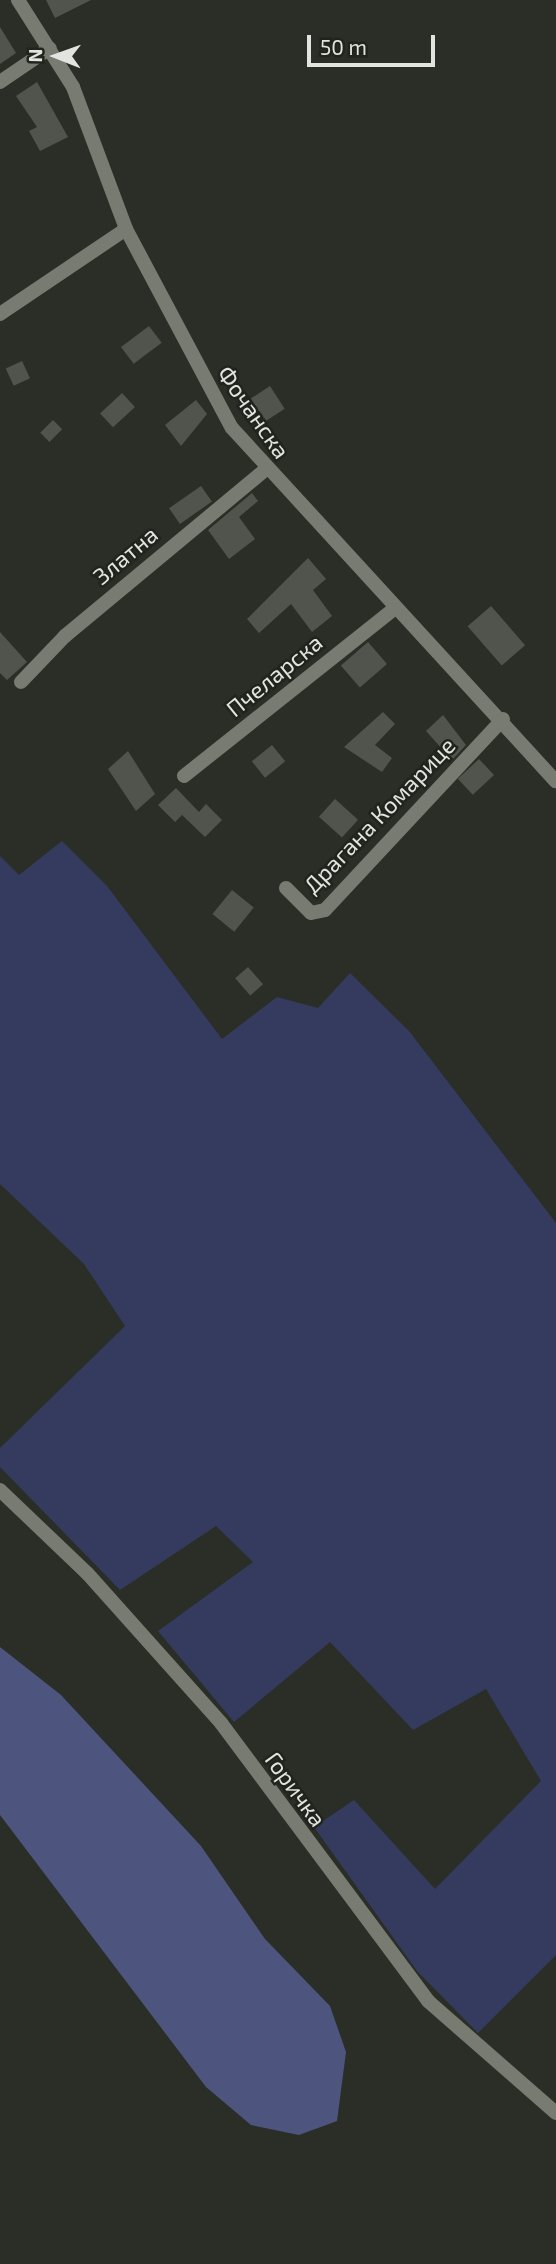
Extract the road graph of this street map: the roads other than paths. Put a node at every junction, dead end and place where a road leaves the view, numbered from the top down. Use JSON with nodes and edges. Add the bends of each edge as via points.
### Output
{"nodes":[{"id":1,"x":18,"y":0,"type":"edge"},
{"id":2,"x":50,"y":48,"type":"junction"},
{"id":3,"x":0,"y":82,"type":"edge"},
{"id":4,"x":126,"y":229,"type":"junction"},
{"id":5,"x":0,"y":314,"type":"edge"},
{"id":6,"x":265,"y":470,"type":"junction"},
{"id":7,"x":393,"y":610,"type":"junction"},
{"id":8,"x":21,"y":682,"type":"dead end"},
{"id":9,"x":503,"y":719,"type":"junction"},
{"id":10,"x":184,"y":776,"type":"dead end"},
{"id":11,"x":556,"y":781,"type":"edge"},
{"id":12,"x":286,"y":888,"type":"dead end"},
{"id":13,"x":0,"y":1490,"type":"edge"},
{"id":14,"x":556,"y":2113,"type":"edge"}],
"edges":[{"from":1,"to":2,"type":"street","name":"Фочанска"},
{"from":2,"to":3,"type":"street"},
{"from":2,"to":4,"type":"street","name":"Фочанска","via":[[90,121]]},
{"from":4,"to":5,"type":"street"},
{"from":4,"to":6,"type":"street","name":"Фочанска","via":[[201,377]]},
{"from":6,"to":7,"type":"street","name":"Фочанска"},
{"from":6,"to":8,"type":"street","name":"Златна","via":[[65,636]]},
{"from":7,"to":9,"type":"street","name":"Фочанска"},
{"from":7,"to":10,"type":"street","name":"Пчеларска"},
{"from":9,"to":11,"type":"street","name":"Фочанска"},
{"from":9,"to":12,"type":"street","name":"Драгана Комарице","via":[[325,910],[311,913]]},
{"from":13,"to":14,"type":"street","name":"Горичка","via":[[87,1573],[221,1723],[428,2001]]}]}
